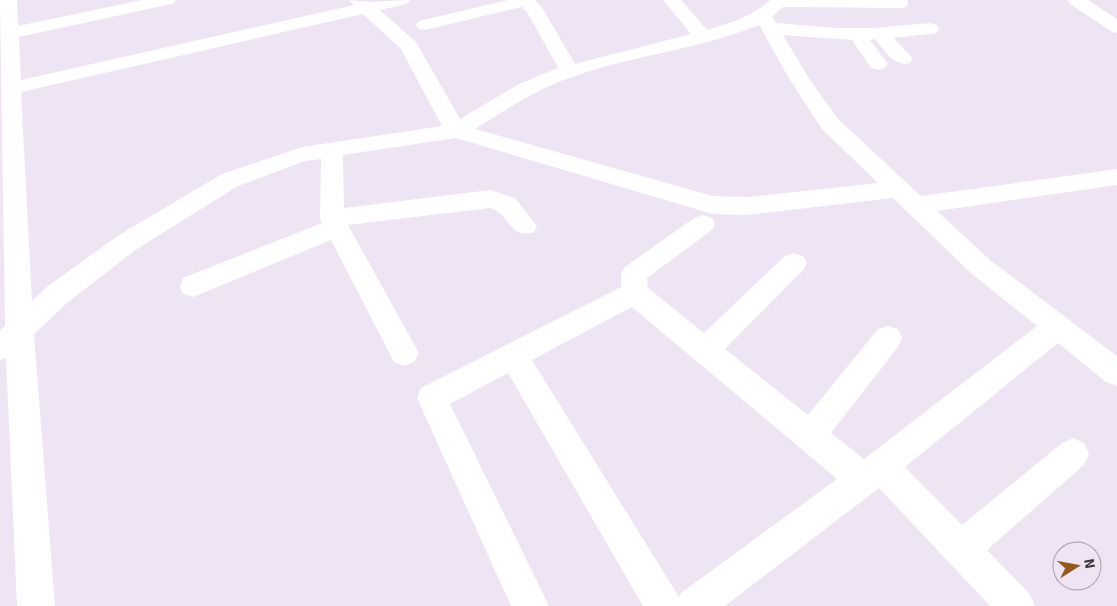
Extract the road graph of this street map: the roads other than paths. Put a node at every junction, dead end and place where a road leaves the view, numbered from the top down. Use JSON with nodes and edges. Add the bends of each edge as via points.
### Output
{"nodes":[{"id":1,"x":9,"y":0,"type":"edge"},
{"id":2,"x":167,"y":0,"type":"edge"},
{"id":3,"x":401,"y":0,"type":"edge"},
{"id":4,"x":672,"y":0,"type":"edge"},
{"id":5,"x":1076,"y":0,"type":"edge"},
{"id":6,"x":526,"y":1,"type":"edge"},
{"id":7,"x":900,"y":3,"type":"dead end"},
{"id":8,"x":362,"y":4,"type":"edge"},
{"id":9,"x":770,"y":8,"type":"edge"},
{"id":10,"x":425,"y":25,"type":"dead end"},
{"id":11,"x":1117,"y":27,"type":"edge"},
{"id":12,"x":930,"y":29,"type":"dead end"},
{"id":13,"x":879,"y":33,"type":"junction"},
{"id":14,"x":9,"y":34,"type":"junction"},
{"id":15,"x":857,"y":34,"type":"junction"},
{"id":16,"x":703,"y":37,"type":"junction"},
{"id":17,"x":903,"y":59,"type":"dead end"},
{"id":18,"x":878,"y":64,"type":"dead end"},
{"id":19,"x":569,"y":71,"type":"junction"},
{"id":20,"x":11,"y":88,"type":"junction"},
{"id":21,"x":456,"y":131,"type":"junction"},
{"id":22,"x":332,"y":149,"type":"junction"},
{"id":23,"x":1117,"y":177,"type":"edge"},
{"id":24,"x":908,"y":197,"type":"junction"},
{"id":25,"x":8,"y":210,"type":"edge"},
{"id":26,"x":335,"y":223,"type":"junction"},
{"id":27,"x":703,"y":224,"type":"dead end"},
{"id":28,"x":525,"y":226,"type":"dead end"},
{"id":29,"x":794,"y":263,"type":"dead end"},
{"id":30,"x":193,"y":286,"type":"dead end"},
{"id":31,"x":634,"y":293,"type":"junction"},
{"id":32,"x":1057,"y":327,"type":"junction"},
{"id":33,"x":888,"y":338,"type":"dead end"},
{"id":34,"x":10,"y":339,"type":"edge"},
{"id":35,"x":704,"y":350,"type":"junction"},
{"id":36,"x":404,"y":354,"type":"dead end"},
{"id":37,"x":514,"y":356,"type":"junction"},
{"id":38,"x":1117,"y":373,"type":"edge"},
{"id":39,"x":810,"y":436,"type":"junction"},
{"id":40,"x":1073,"y":454,"type":"dead end"},
{"id":41,"x":872,"y":473,"type":"junction"},
{"id":42,"x":961,"y":549,"type":"junction"},
{"id":43,"x":36,"y":606,"type":"edge"},
{"id":44,"x":530,"y":606,"type":"edge"},
{"id":45,"x":664,"y":606,"type":"edge"},
{"id":46,"x":694,"y":606,"type":"edge"},
{"id":47,"x":1016,"y":606,"type":"edge"}],
"edges":[{"from":1,"to":14,"type":"street"},
{"from":2,"to":14,"type":"street"},
{"from":3,"to":8,"type":"street"},
{"from":4,"to":16,"type":"street"},
{"from":5,"to":11,"type":"street"},
{"from":6,"to":10,"type":"street"},
{"from":6,"to":19,"type":"street","via":[[534,9]]},
{"from":7,"to":9,"type":"street","via":[[803,3]]},
{"from":8,"to":20,"type":"street"},
{"from":8,"to":21,"type":"street","via":[[409,46]]},
{"from":9,"to":15,"type":"street","via":[[836,34]]},
{"from":9,"to":16,"type":"street"},
{"from":9,"to":24,"type":"street","via":[[800,80],[830,124]]},
{"from":12,"to":13,"type":"street"},
{"from":13,"to":15,"type":"street"},
{"from":13,"to":17,"type":"street"},
{"from":14,"to":20,"type":"street"},
{"from":15,"to":18,"type":"street"},
{"from":16,"to":19,"type":"street"},
{"from":19,"to":21,"type":"street","via":[[526,88]]},
{"from":20,"to":25,"type":"street"},
{"from":21,"to":22,"type":"street"},
{"from":21,"to":24,"type":"street","via":[[713,205]]},
{"from":22,"to":26,"type":"street"},
{"from":22,"to":34,"type":"street","via":[[302,154],[230,180],[128,242],[58,294]]},
{"from":23,"to":24,"type":"street"},
{"from":24,"to":32,"type":"street","via":[[981,267]]},
{"from":25,"to":34,"type":"street"},
{"from":26,"to":28,"type":"street","via":[[490,199],[506,204]]},
{"from":26,"to":30,"type":"street"},
{"from":26,"to":36,"type":"street"},
{"from":27,"to":31,"type":"street","via":[[634,274]]},
{"from":29,"to":35,"type":"street"},
{"from":31,"to":35,"type":"street"},
{"from":31,"to":37,"type":"street"},
{"from":32,"to":38,"type":"street"},
{"from":32,"to":41,"type":"street"},
{"from":33,"to":39,"type":"street"},
{"from":34,"to":43,"type":"street"},
{"from":35,"to":39,"type":"street"},
{"from":37,"to":44,"type":"street","via":[[432,398]]},
{"from":37,"to":45,"type":"street"},
{"from":39,"to":41,"type":"street"},
{"from":40,"to":42,"type":"street"},
{"from":41,"to":42,"type":"street"},
{"from":41,"to":46,"type":"street"},
{"from":42,"to":47,"type":"street"}]}
